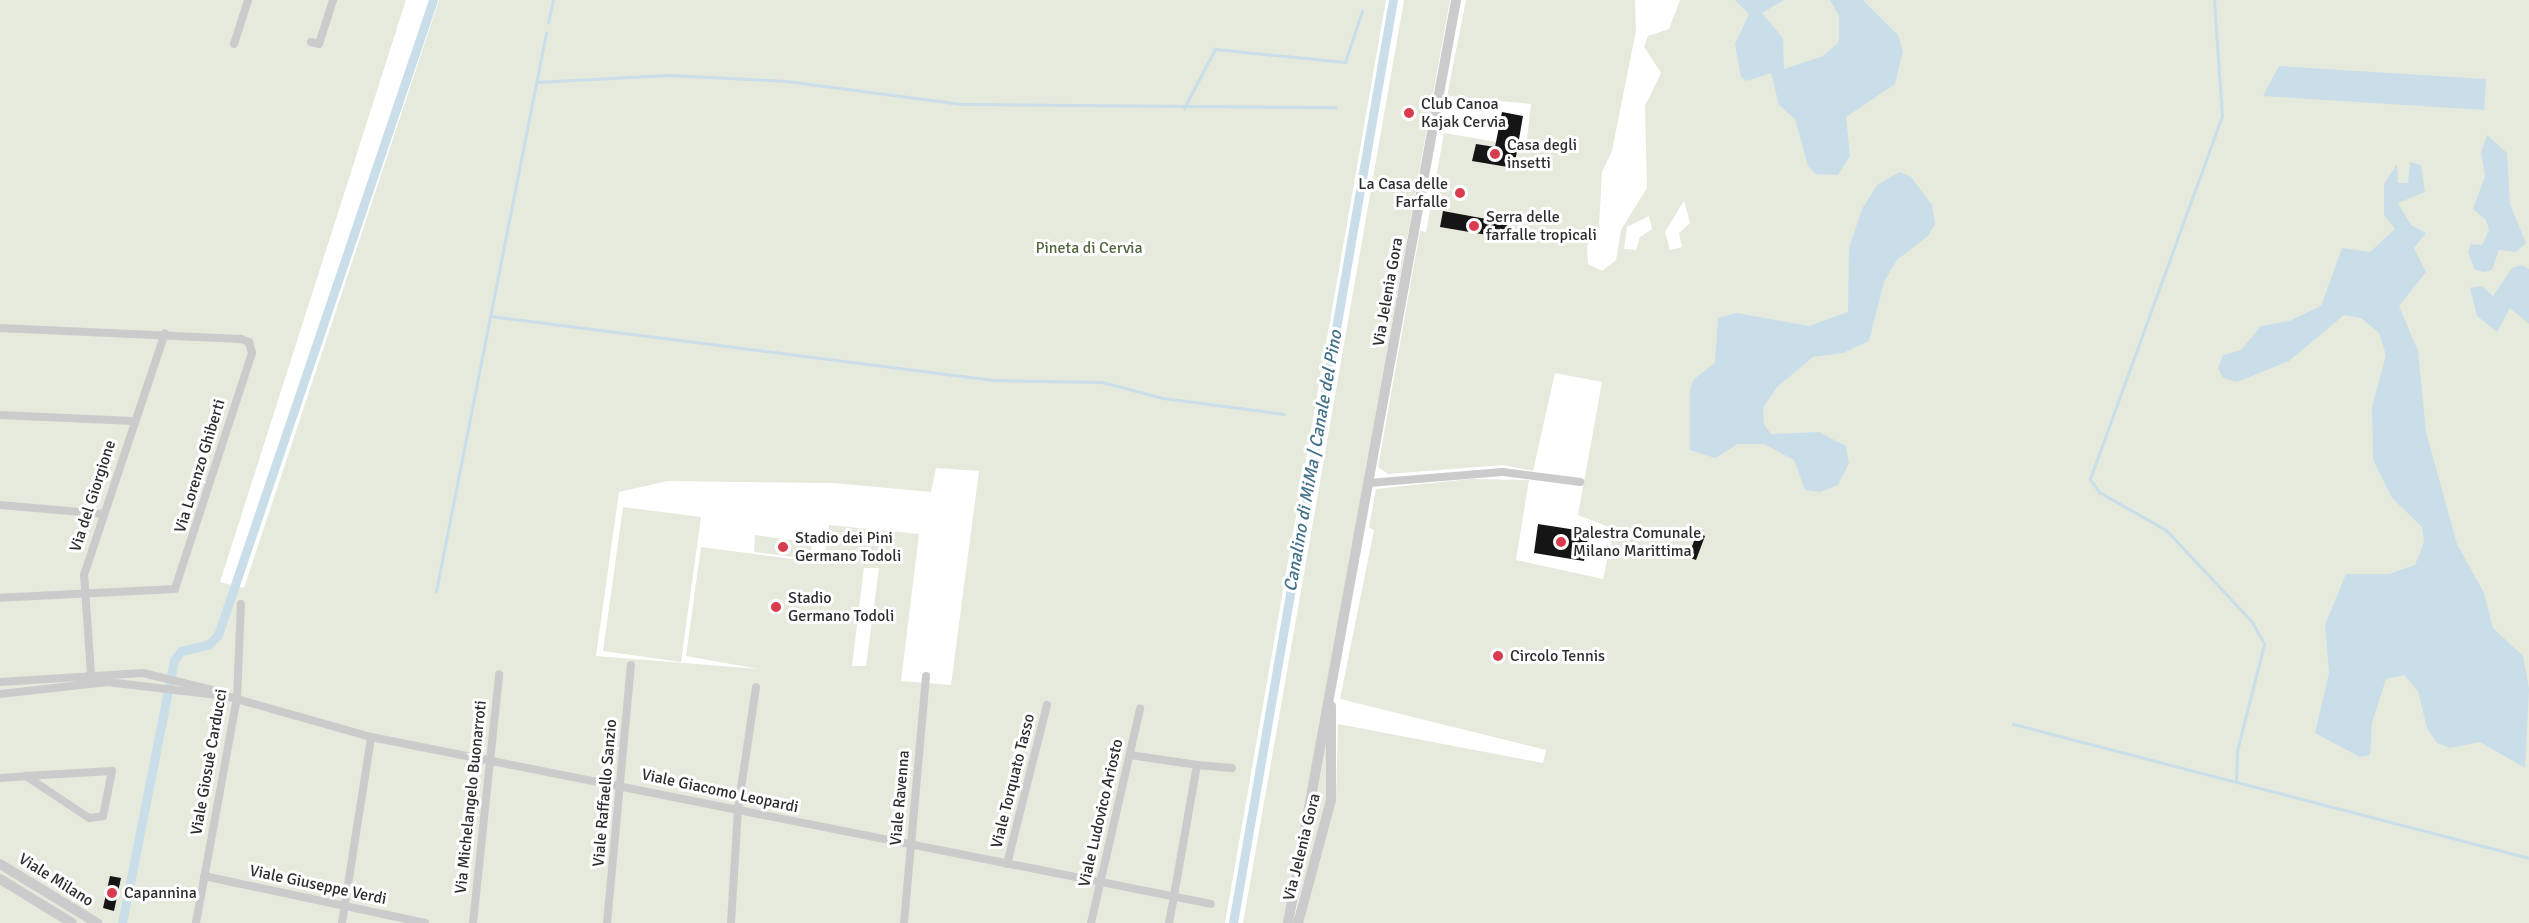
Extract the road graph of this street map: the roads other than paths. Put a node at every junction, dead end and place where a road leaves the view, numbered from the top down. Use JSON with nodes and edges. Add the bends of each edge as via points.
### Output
{"nodes":[{"id":1,"x":248,"y":0,"type":"edge"},
{"id":2,"x":333,"y":0,"type":"edge"},
{"id":3,"x":1456,"y":0,"type":"edge"},
{"id":4,"x":311,"y":42,"type":"dead end"},
{"id":5,"x":234,"y":44,"type":"dead end"},
{"id":6,"x":0,"y":328,"type":"edge"},
{"id":7,"x":165,"y":333,"type":"junction"},
{"id":8,"x":0,"y":415,"type":"edge"},
{"id":9,"x":133,"y":422,"type":"junction"},
{"id":10,"x":1580,"y":482,"type":"dead end"},
{"id":11,"x":1369,"y":483,"type":"junction"},
{"id":12,"x":0,"y":505,"type":"edge"},
{"id":13,"x":102,"y":514,"type":"junction"},
{"id":14,"x":82,"y":594,"type":"junction"},
{"id":15,"x":0,"y":598,"type":"edge"},
{"id":16,"x":241,"y":604,"type":"dead end"},
{"id":17,"x":631,"y":665,"type":"dead end"},
{"id":18,"x":91,"y":674,"type":"junction"},
{"id":19,"x":499,"y":674,"type":"dead end"},
{"id":20,"x":926,"y":676,"type":"dead end"},
{"id":21,"x":0,"y":682,"type":"edge"},
{"id":22,"x":107,"y":682,"type":"junction"},
{"id":23,"x":756,"y":687,"type":"dead end"},
{"id":24,"x":45,"y":691,"type":"junction"},
{"id":25,"x":0,"y":694,"type":"edge"},
{"id":26,"x":226,"y":696,"type":"junction"},
{"id":27,"x":237,"y":698,"type":"junction"},
{"id":28,"x":1047,"y":705,"type":"dead end"},
{"id":29,"x":1331,"y":706,"type":"junction"},
{"id":30,"x":1140,"y":709,"type":"dead end"},
{"id":31,"x":371,"y":737,"type":"junction"},
{"id":32,"x":1130,"y":754,"type":"junction"},
{"id":33,"x":489,"y":761,"type":"junction"},
{"id":34,"x":1197,"y":765,"type":"junction"},
{"id":35,"x":1232,"y":768,"type":"dead end"},
{"id":36,"x":26,"y":776,"type":"junction"},
{"id":37,"x":0,"y":778,"type":"edge"},
{"id":38,"x":623,"y":786,"type":"junction"},
{"id":39,"x":738,"y":809,"type":"junction"},
{"id":40,"x":911,"y":848,"type":"junction"},
{"id":41,"x":0,"y":864,"type":"edge"},
{"id":42,"x":1007,"y":864,"type":"junction"},
{"id":43,"x":204,"y":876,"type":"junction"},
{"id":44,"x":0,"y":879,"type":"edge"},
{"id":45,"x":1101,"y":885,"type":"junction"},
{"id":46,"x":1173,"y":900,"type":"junction"},
{"id":47,"x":1210,"y":904,"type":"dead end"},
{"id":48,"x":344,"y":906,"type":"junction"},
{"id":49,"x":72,"y":923,"type":"edge"},
{"id":50,"x":97,"y":923,"type":"edge"},
{"id":51,"x":196,"y":923,"type":"edge"},
{"id":52,"x":342,"y":923,"type":"edge"},
{"id":53,"x":426,"y":923,"type":"edge"},
{"id":54,"x":473,"y":923,"type":"edge"},
{"id":55,"x":607,"y":923,"type":"edge"},
{"id":56,"x":731,"y":923,"type":"edge"},
{"id":57,"x":904,"y":923,"type":"edge"},
{"id":58,"x":1091,"y":923,"type":"edge"},
{"id":59,"x":1168,"y":923,"type":"edge"},
{"id":60,"x":1288,"y":923,"type":"edge"},
{"id":61,"x":1298,"y":923,"type":"edge"}],
"edges":[{"from":1,"to":5,"type":"street"},
{"from":2,"to":4,"type":"street","via":[[319,44]]},
{"from":3,"to":11,"type":"street","name":"Via Jelenia Gora"},
{"from":6,"to":7,"type":"street"},
{"from":7,"to":9,"type":"street","name":"Via del Giorgione"},
{"from":7,"to":14,"type":"street","name":"Via Lorenzo Ghiberti","via":[[241,339],[249,342],[252,353],[175,589]]},
{"from":8,"to":9,"type":"street"},
{"from":9,"to":13,"type":"street","name":"Via del Giorgione"},
{"from":10,"to":11,"type":"street","via":[[1503,472]]},
{"from":11,"to":29,"type":"street","name":"Via Jelenia Gora"},
{"from":12,"to":13,"type":"street"},
{"from":13,"to":14,"type":"street","name":"Via del Giorgione"},
{"from":14,"to":15,"type":"street"},
{"from":14,"to":18,"type":"street","name":"Via del Giorgione"},
{"from":16,"to":27,"type":"street","name":"Viale Giosuè Carducci"},
{"from":17,"to":38,"type":"street","name":"Viale Raffaello Sanzio"},
{"from":18,"to":21,"type":"street","name":"Viale Giacomo Leopardi"},
{"from":18,"to":22,"type":"street"},
{"from":18,"to":24,"type":"street","via":[[86,682]]},
{"from":18,"to":26,"type":"street","name":"Viale Giacomo Leopardi","via":[[160,675]]},
{"from":19,"to":33,"type":"street","name":"Via Michelangelo Buonarroti"},
{"from":20,"to":40,"type":"street","name":"Viale Ravenna"},
{"from":22,"to":24,"type":"street","name":"Viale Giacomo Leopardi"},
{"from":22,"to":26,"type":"street","name":"Viale Giacomo Leopardi"},
{"from":23,"to":39,"type":"street"},
{"from":24,"to":25,"type":"street","name":"Viale Giacomo Leopardi"},
{"from":26,"to":27,"type":"street","name":"Viale Giacomo Leopardi"},
{"from":27,"to":31,"type":"street","name":"Viale Giacomo Leopardi"},
{"from":27,"to":43,"type":"street","name":"Viale Giosuè Carducci"},
{"from":28,"to":42,"type":"street","name":"Viale Torquato Tasso"},
{"from":29,"to":60,"type":"street","name":"Via Jelenia Gora"},
{"from":29,"to":61,"type":"street","name":"Via Jelenia Gora","via":[[1331,800]]},
{"from":30,"to":32,"type":"street","name":"Viale Ludovico Ariosto"},
{"from":31,"to":33,"type":"street","name":"Viale Giacomo Leopardi"},
{"from":31,"to":48,"type":"street"},
{"from":32,"to":34,"type":"street"},
{"from":32,"to":45,"type":"street","name":"Viale Ludovico Ariosto"},
{"from":33,"to":38,"type":"street","name":"Viale Giacomo Leopardi"},
{"from":33,"to":54,"type":"street","name":"Via Michelangelo Buonarroti"},
{"from":34,"to":35,"type":"street"},
{"from":34,"to":46,"type":"street"},
{"from":36,"to":36,"type":"street","via":[[89,818],[103,816],[112,771]]},
{"from":36,"to":37,"type":"street"},
{"from":38,"to":39,"type":"street","name":"Viale Giacomo Leopardi"},
{"from":38,"to":55,"type":"street","name":"Viale Raffaello Sanzio"},
{"from":39,"to":40,"type":"street","name":"Viale Giacomo Leopardi"},
{"from":39,"to":56,"type":"street"},
{"from":40,"to":42,"type":"street","name":"Viale Giacomo Leopardi"},
{"from":40,"to":57,"type":"street","name":"Viale Ravenna"},
{"from":41,"to":50,"type":"street","name":"Viale Milano"},
{"from":42,"to":45,"type":"street","name":"Viale Giacomo Leopardi"},
{"from":43,"to":48,"type":"street","name":"Viale Giuseppe Verdi"},
{"from":43,"to":51,"type":"street","name":"Viale Giosuè Carducci"},
{"from":44,"to":49,"type":"street","name":"Viale Milano"},
{"from":45,"to":46,"type":"street","name":"Viale Giacomo Leopardi"},
{"from":45,"to":58,"type":"street","name":"Viale Ludovico Ariosto"},
{"from":46,"to":47,"type":"street","name":"Viale Giacomo Leopardi"},
{"from":46,"to":59,"type":"street"},
{"from":48,"to":52,"type":"street"},
{"from":48,"to":53,"type":"street","name":"Viale Giuseppe Verdi"}]}
